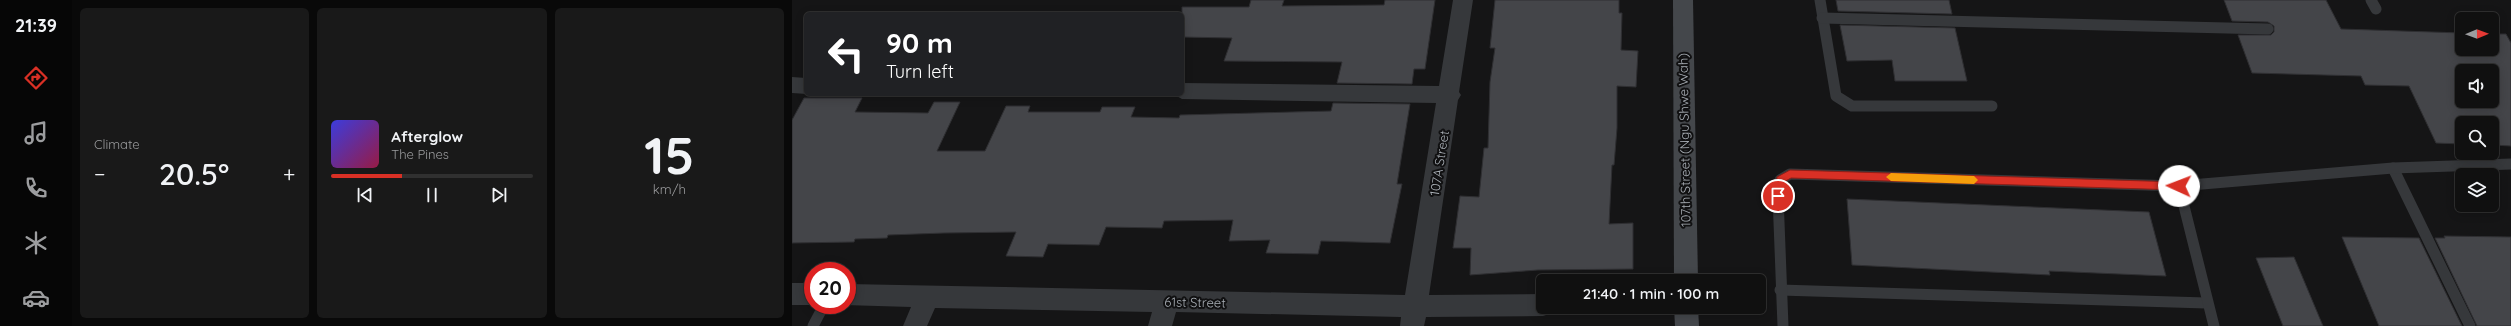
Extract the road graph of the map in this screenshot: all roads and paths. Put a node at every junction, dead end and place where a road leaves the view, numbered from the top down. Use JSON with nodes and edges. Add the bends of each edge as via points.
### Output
{"nodes":[{"id":1,"x":1463,"y":0,"type":"edge"},
{"id":2,"x":1683,"y":0,"type":"edge"},
{"id":3,"x":1820,"y":0,"type":"edge"},
{"id":4,"x":1822,"y":18,"type":"junction"},
{"id":5,"x":2268,"y":28,"type":"dead end"},
{"id":6,"x":792,"y":85,"type":"edge"},
{"id":7,"x":804,"y":86,"type":"edge"},
{"id":8,"x":1184,"y":91,"type":"edge"},
{"id":9,"x":1450,"y":95,"type":"junction"},
{"id":10,"x":1992,"y":106,"type":"dead end"},
{"id":11,"x":2511,"y":164,"type":"edge"},
{"id":12,"x":2393,"y":168,"type":"junction"},
{"id":13,"x":2179,"y":186,"type":"junction"},
{"id":14,"x":1686,"y":274,"type":"edge"},
{"id":15,"x":1780,"y":290,"type":"junction"},
{"id":16,"x":792,"y":294,"type":"edge"},
{"id":17,"x":804,"y":294,"type":"edge"},
{"id":18,"x":856,"y":295,"type":"edge"},
{"id":19,"x":928,"y":296,"type":"junction"},
{"id":20,"x":1167,"y":301,"type":"junction"},
{"id":21,"x":2206,"y":303,"type":"junction"},
{"id":22,"x":1536,"y":306,"type":"edge"},
{"id":23,"x":819,"y":314,"type":"edge"},
{"id":24,"x":1686,"y":314,"type":"edge"},
{"id":25,"x":1414,"y":316,"type":"edge"},
{"id":26,"x":813,"y":326,"type":"edge"},
{"id":27,"x":915,"y":326,"type":"edge"},
{"id":28,"x":1160,"y":326,"type":"edge"},
{"id":29,"x":1687,"y":326,"type":"edge"},
{"id":30,"x":1783,"y":326,"type":"edge"},
{"id":31,"x":2214,"y":326,"type":"edge"},
{"id":32,"x":2470,"y":326,"type":"edge"}],
"edges":[{"from":1,"to":9,"type":"street","name":"107A Street"},
{"from":2,"to":14,"type":"street","name":"107th Street (Ngu Shwe Wah)"},
{"from":3,"to":4,"type":"lane"},
{"from":4,"to":5,"type":"lane"},
{"from":4,"to":10,"type":"lane","via":[[1836,96],[1852,106]]},
{"from":6,"to":7,"type":"street"},
{"from":8,"to":9,"type":"street"},
{"from":9,"to":25,"type":"street","name":"107A Street"},
{"from":11,"to":12,"type":"lane"},
{"from":12,"to":13,"type":"lane"},
{"from":12,"to":32,"type":"lane"},
{"from":13,"to":15,"type":"lane","via":[[1790,174],[1780,180],[1778,196]]},
{"from":13,"to":21,"type":"lane"},
{"from":15,"to":21,"type":"lane"},
{"from":15,"to":30,"type":"lane"},
{"from":16,"to":17,"type":"street"},
{"from":18,"to":19,"type":"street","name":"61st Street"},
{"from":19,"to":20,"type":"street","name":"61st Street"},
{"from":19,"to":27,"type":"street"},
{"from":20,"to":25,"type":"street","name":"61st Street"},
{"from":20,"to":28,"type":"street"},
{"from":21,"to":31,"type":"lane"},
{"from":22,"to":25,"type":"street","name":"61st Street"},
{"from":23,"to":26,"type":"lane"},
{"from":24,"to":29,"type":"street"}]}
